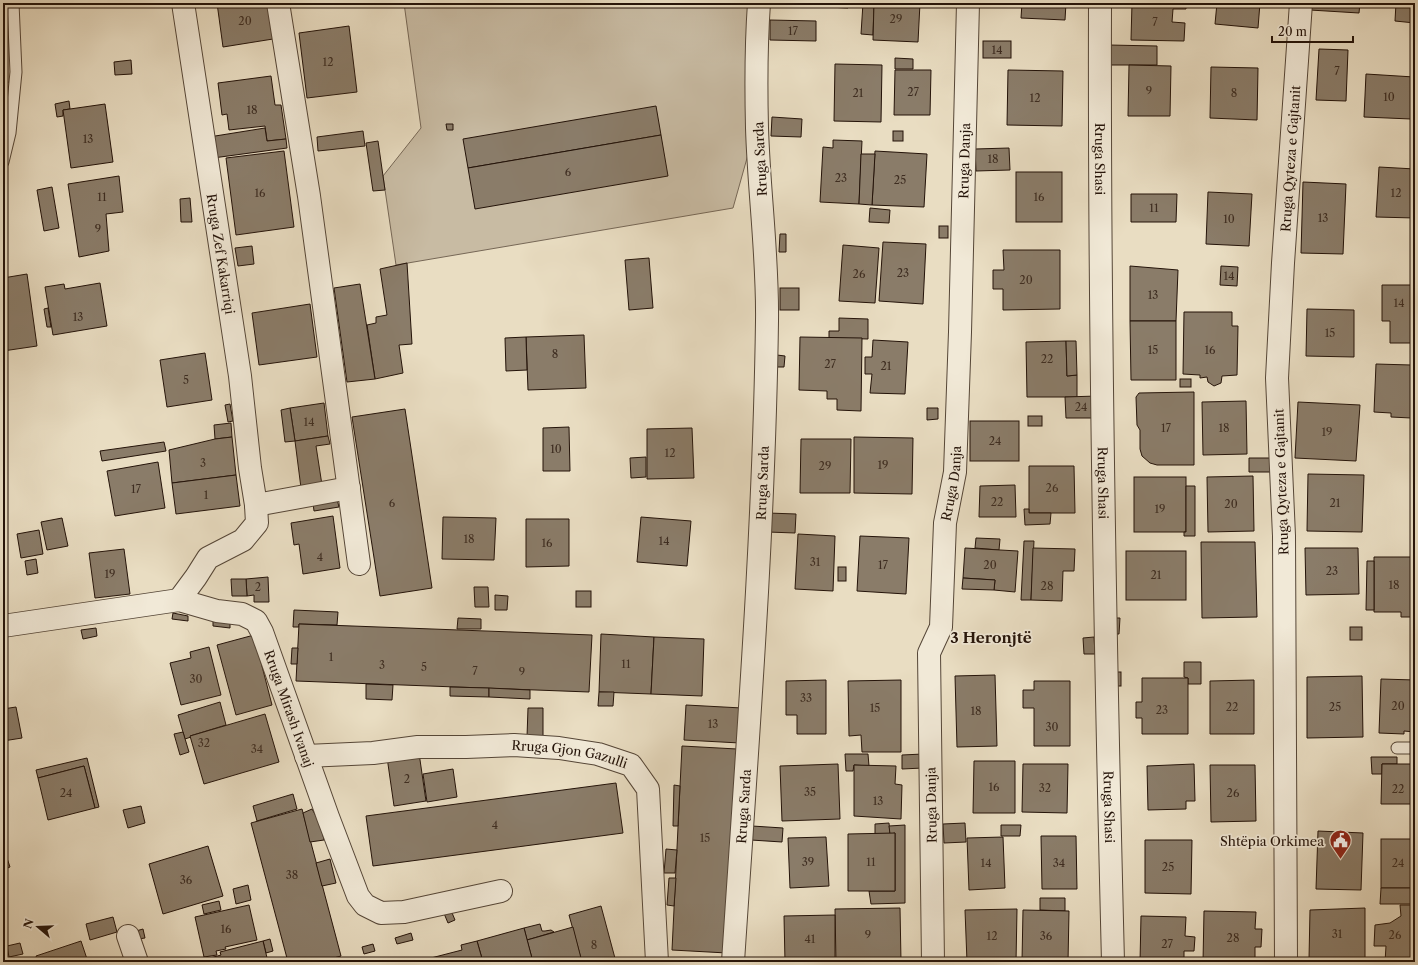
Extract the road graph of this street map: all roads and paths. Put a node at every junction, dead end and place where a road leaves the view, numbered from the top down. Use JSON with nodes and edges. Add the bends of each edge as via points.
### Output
{"nodes":[{"id":1,"x":13,"y":3,"type":"edge"},
{"id":2,"x":183,"y":3,"type":"edge"},
{"id":3,"x":278,"y":3,"type":"edge"},
{"id":4,"x":759,"y":3,"type":"edge"},
{"id":5,"x":968,"y":3,"type":"edge"},
{"id":6,"x":1100,"y":3,"type":"edge"},
{"id":7,"x":1301,"y":3,"type":"edge"},
{"id":8,"x":3,"y":162,"type":"edge"},
{"id":9,"x":349,"y":488,"type":"junction"},
{"id":10,"x":256,"y":505,"type":"junction"},
{"id":11,"x":359,"y":564,"type":"dead end"},
{"id":12,"x":179,"y":600,"type":"junction"},
{"id":13,"x":3,"y":626,"type":"edge"},
{"id":14,"x":1397,"y":748,"type":"dead end"},
{"id":15,"x":1415,"y":748,"type":"edge"},
{"id":16,"x":306,"y":756,"type":"junction"},
{"id":17,"x":501,"y":892,"type":"dead end"},
{"id":18,"x":128,"y":936,"type":"dead end"},
{"id":19,"x":137,"y":962,"type":"edge"},
{"id":20,"x":657,"y":962,"type":"edge"},
{"id":21,"x":733,"y":962,"type":"edge"},
{"id":22,"x":933,"y":962,"type":"edge"},
{"id":23,"x":1113,"y":962,"type":"edge"},
{"id":24,"x":1286,"y":962,"type":"edge"}],
"edges":[{"from":1,"to":8,"type":"lane","via":[[16,72],[10,133]]},
{"from":2,"to":10,"type":"street","name":"Rruga Zef Kakarriqi","via":[[240,376]]},
{"from":3,"to":9,"type":"street","via":[[309,196]]},
{"from":4,"to":21,"type":"street","name":"Rruga Sarda","via":[[756,42],[757,130],[767,319],[755,623]]},
{"from":5,"to":22,"type":"street","name":"Rruga Danja","via":[[956,472],[945,523],[941,627],[929,653]]},
{"from":6,"to":23,"type":"street","name":"Rruga Shasi","via":[[1099,177],[1104,566]]},
{"from":7,"to":24,"type":"street","name":"Rruga Qyteza e Gajtanit","via":[[1277,378],[1284,536]]},
{"from":9,"to":10,"type":"street"},
{"from":9,"to":11,"type":"street"},
{"from":10,"to":12,"type":"street","name":"Rruga Zef Kakarriqi","via":[[257,523],[243,540],[208,558]]},
{"from":12,"to":13,"type":"street","name":"Rruga Mirash Ivanaj"},
{"from":12,"to":16,"type":"street","name":"Rruga Mirash Ivanaj","via":[[217,611],[242,614],[256,621]]},
{"from":14,"to":15,"type":"lane"},
{"from":16,"to":17,"type":"street","name":"Rruga Mirash Ivanaj","via":[[358,896],[365,905],[381,913],[404,912]]},
{"from":16,"to":20,"type":"street","name":"Rruga Gjon Gazulli","via":[[373,753],[418,747],[514,745],[590,752],[631,765],[648,789]]},
{"from":18,"to":19,"type":"street"}]}
